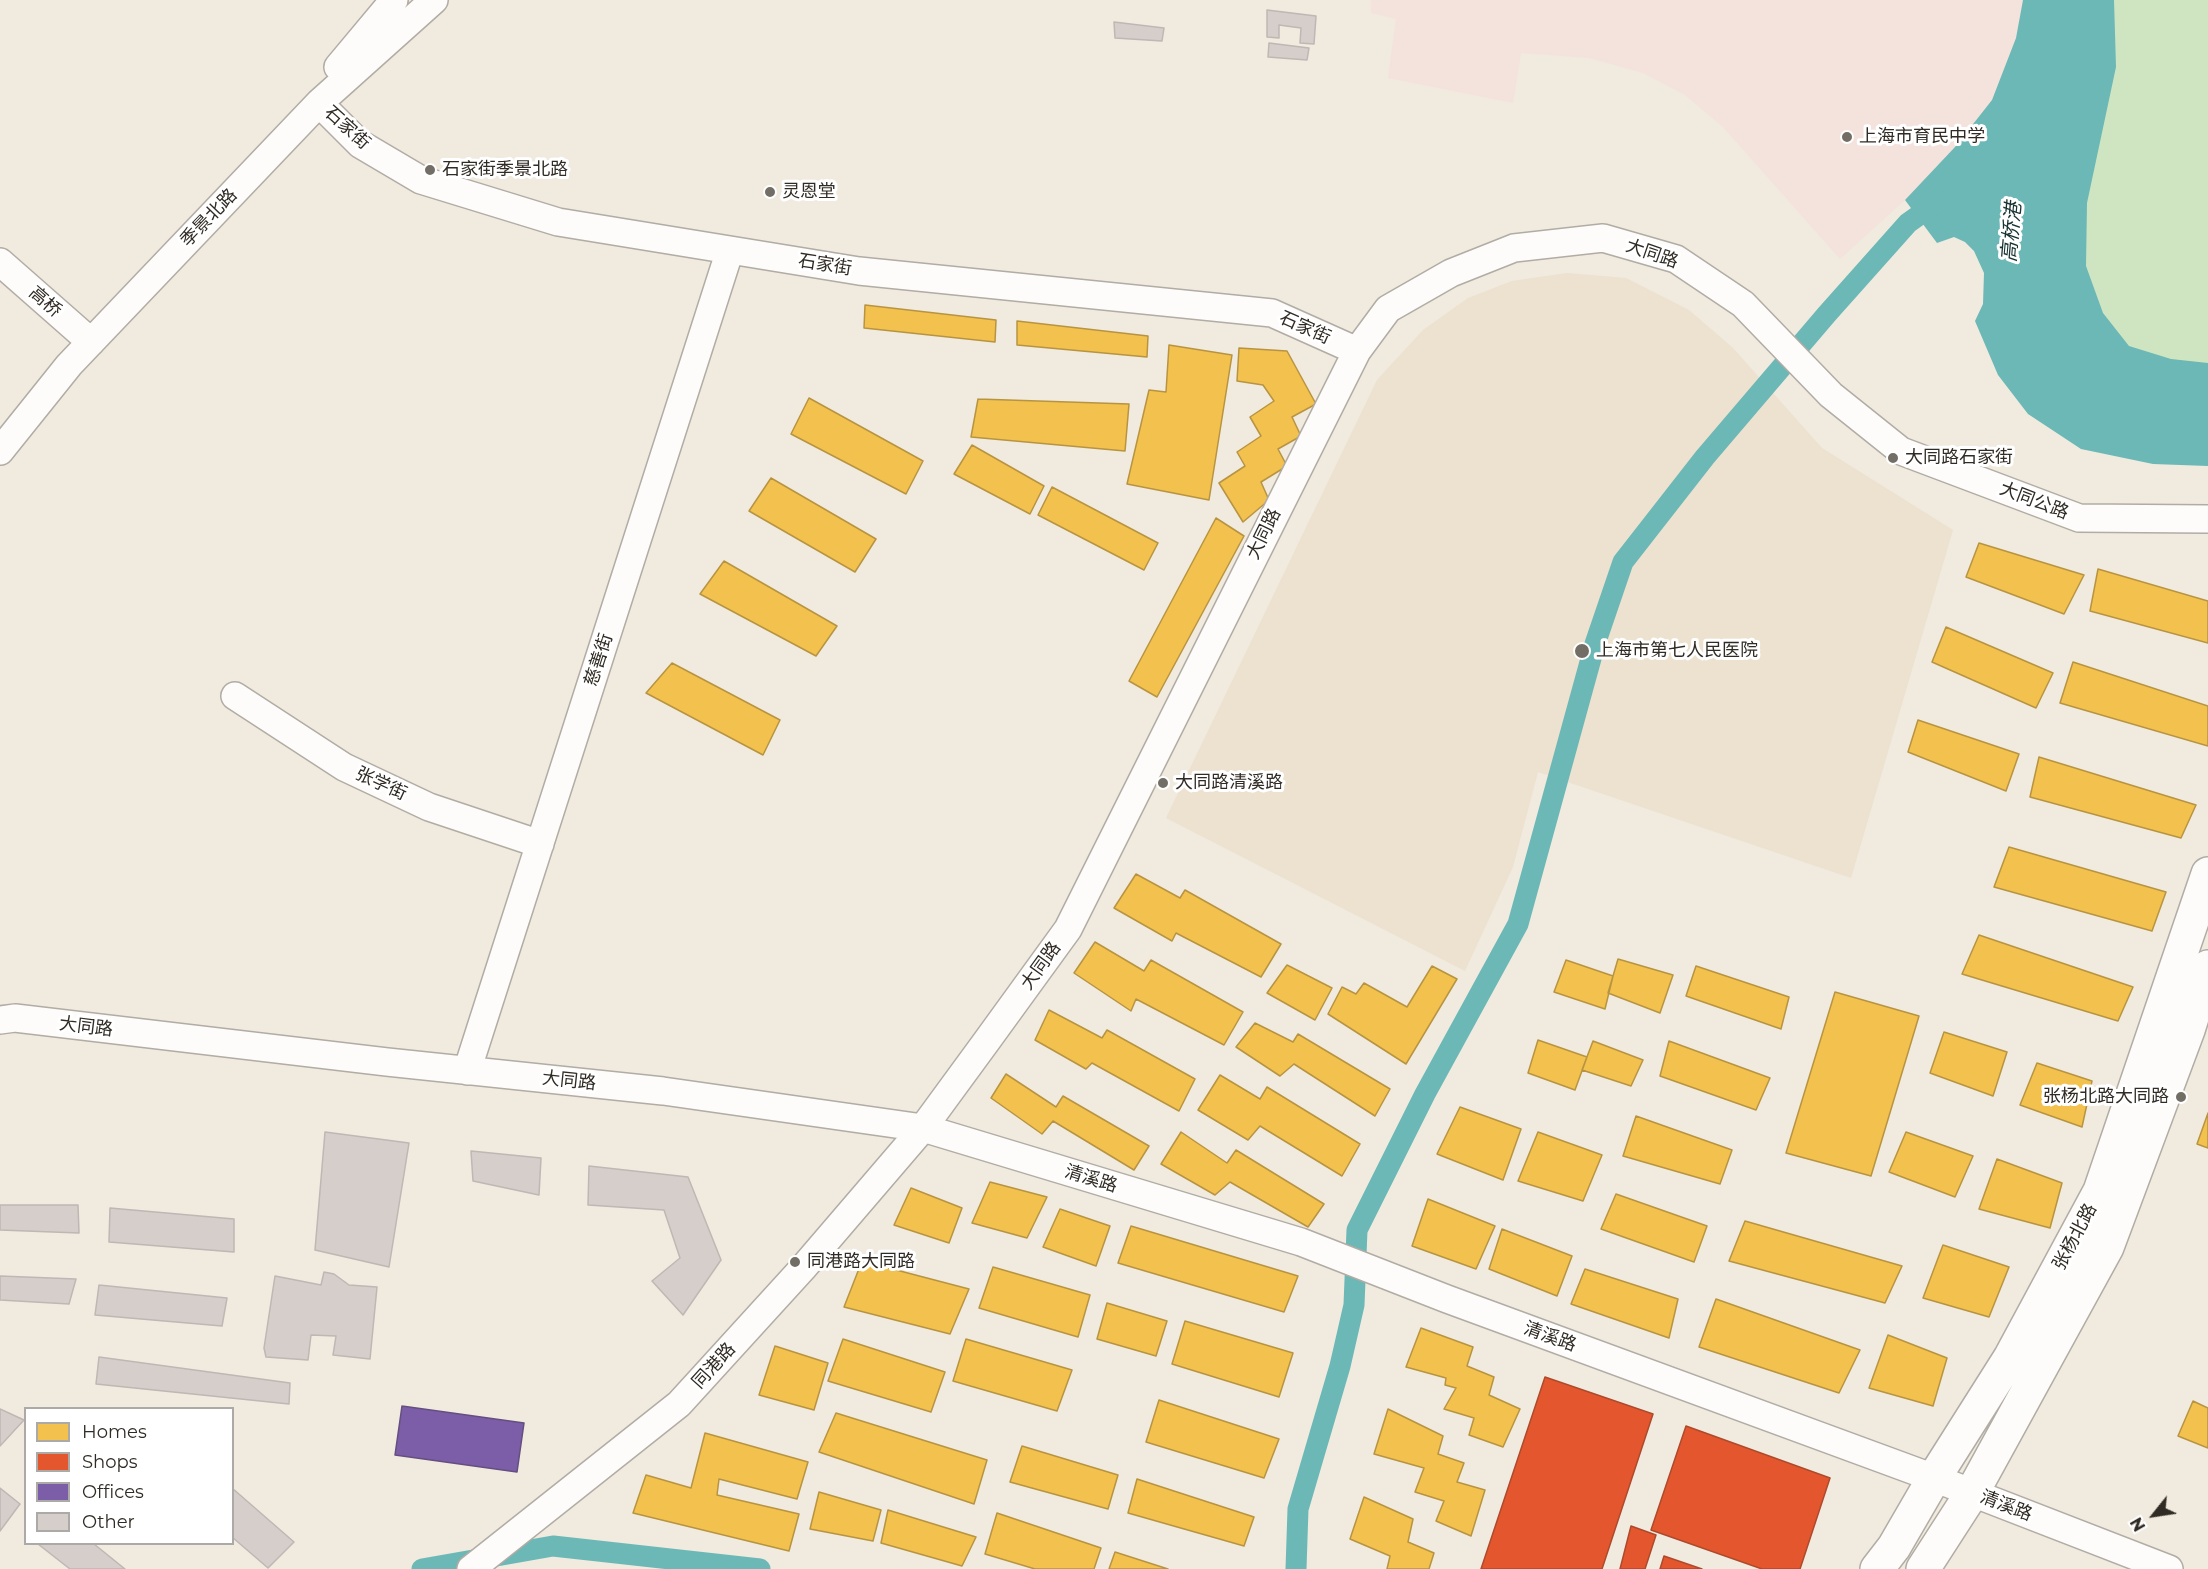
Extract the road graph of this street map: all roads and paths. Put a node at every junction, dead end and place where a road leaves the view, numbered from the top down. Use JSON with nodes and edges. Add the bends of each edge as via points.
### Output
{"nodes":[{"id":1,"x":394,"y":0,"type":"edge"},
{"id":2,"x":434,"y":0,"type":"edge"},
{"id":3,"x":324,"y":98,"type":"junction"},
{"id":4,"x":730,"y":250,"type":"junction"},
{"id":5,"x":0,"y":262,"type":"edge"},
{"id":6,"x":1743,"y":304,"type":"joint"},
{"id":7,"x":91,"y":342,"type":"junction"},
{"id":8,"x":1357,"y":351,"type":"junction"},
{"id":9,"x":0,"y":451,"type":"edge"},
{"id":10,"x":2208,"y":519,"type":"edge"},
{"id":11,"x":235,"y":696,"type":"dead end"},
{"id":12,"x":540,"y":844,"type":"junction"},
{"id":13,"x":2208,"y":874,"type":"edge"},
{"id":14,"x":2208,"y":967,"type":"edge"},
{"id":15,"x":0,"y":1020,"type":"edge"},
{"id":16,"x":467,"y":1071,"type":"junction"},
{"id":17,"x":923,"y":1128,"type":"junction"},
{"id":18,"x":1934,"y":1478,"type":"junction"},
{"id":19,"x":1972,"y":1493,"type":"junction"},
{"id":20,"x":471,"y":1569,"type":"edge"},
{"id":21,"x":1876,"y":1569,"type":"edge"},
{"id":22,"x":1923,"y":1569,"type":"edge"},
{"id":23,"x":2169,"y":1569,"type":"edge"}],
"edges":[{"from":1,"to":3,"type":"street","via":[[326,82]]},
{"from":2,"to":3,"type":"street","name":"季景北路"},
{"from":3,"to":4,"type":"street","name":"石家街","via":[[360,144],[421,180],[558,222]]},
{"from":3,"to":7,"type":"street","name":"季景北路"},
{"from":4,"to":8,"type":"street","name":"石家街","via":[[859,271],[1272,313]]},
{"from":4,"to":12,"type":"street","name":"慈善街"},
{"from":5,"to":7,"type":"street","name":"高桥"},
{"from":6,"to":8,"type":"street","name":"大同路","via":[[1676,259],[1603,238],[1514,248],[1451,273],[1388,309]]},
{"from":6,"to":10,"type":"street","name":"大同公路","via":[[1831,395],[1901,451],[2079,518]]},
{"from":7,"to":9,"type":"street","name":"季景北路"},
{"from":8,"to":17,"type":"street","name":"大同路","via":[[1068,929]]},
{"from":11,"to":12,"type":"street","name":"张学街","via":[[344,767],[429,807]]},
{"from":12,"to":16,"type":"street","name":"慈善街"},
{"from":13,"to":18,"type":"main road","name":"张杨北路","via":[[2100,1191],[2010,1358]]},
{"from":14,"to":19,"type":"main road","name":"张杨北路","via":[[2107,1246]]},
{"from":15,"to":16,"type":"street","name":"大同路","via":[[15,1018]]},
{"from":16,"to":17,"type":"street","name":"大同路","via":[[663,1091]]},
{"from":17,"to":18,"type":"street","name":"清溪路","via":[[1301,1242]]},
{"from":17,"to":20,"type":"street","name":"同港路","via":[[679,1404]]},
{"from":18,"to":19,"type":"street","name":"清溪路"},
{"from":18,"to":21,"type":"main road","name":"张杨北路","via":[[1894,1547]]},
{"from":19,"to":22,"type":"main road","name":"张杨北路"},
{"from":19,"to":23,"type":"street","name":"清溪路"}]}
